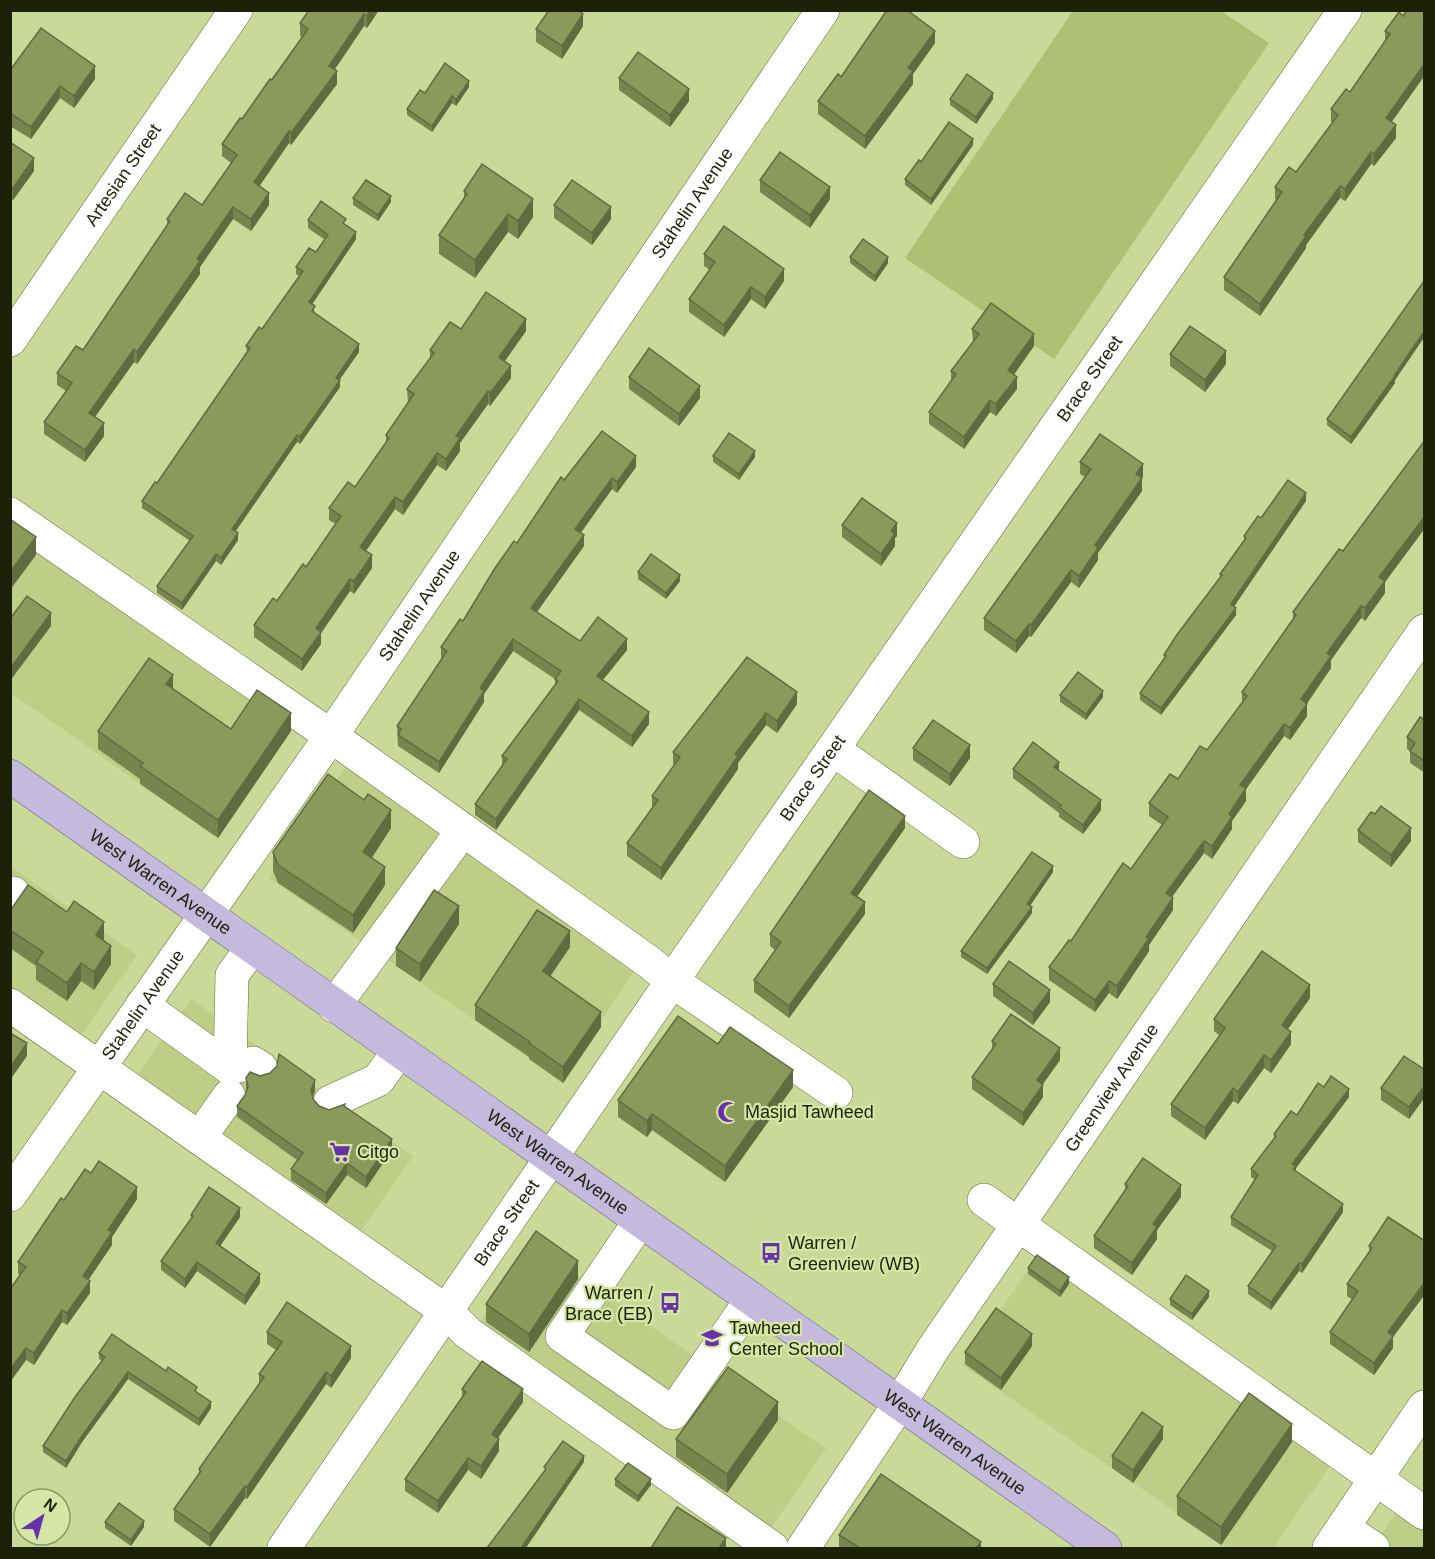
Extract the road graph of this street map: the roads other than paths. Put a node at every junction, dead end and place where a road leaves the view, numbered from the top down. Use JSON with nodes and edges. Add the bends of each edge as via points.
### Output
{"nodes":[{"id":1,"x":236,"y":10,"type":"edge"},
{"id":2,"x":823,"y":10,"type":"edge"},
{"id":3,"x":1345,"y":10,"type":"edge"},
{"id":4,"x":10,"y":340,"type":"edge"},
{"id":5,"x":10,"y":514,"type":"edge"},
{"id":6,"x":1425,"y":630,"type":"edge"},
{"id":7,"x":331,"y":736,"type":"junction"},
{"id":8,"x":834,"y":750,"type":"junction"},
{"id":9,"x":10,"y":776,"type":"edge"},
{"id":10,"x":463,"y":830,"type":"junction"},
{"id":11,"x":963,"y":842,"type":"dead end"},
{"id":12,"x":206,"y":915,"type":"junction"},
{"id":13,"x":252,"y":948,"type":"junction"},
{"id":14,"x":672,"y":981,"type":"junction"},
{"id":15,"x":10,"y":1005,"type":"edge"},
{"id":16,"x":142,"y":1005,"type":"junction"},
{"id":17,"x":334,"y":1006,"type":"junction"},
{"id":18,"x":399,"y":1051,"type":"junction"},
{"id":19,"x":99,"y":1066,"type":"junction"},
{"id":20,"x":242,"y":1083,"type":"junction"},
{"id":21,"x":836,"y":1093,"type":"dead end"},
{"id":22,"x":330,"y":1102,"type":"dead end"},
{"id":23,"x":200,"y":1137,"type":"junction"},
{"id":24,"x":550,"y":1159,"type":"junction"},
{"id":25,"x":10,"y":1196,"type":"edge"},
{"id":26,"x":984,"y":1200,"type":"dead end"},
{"id":27,"x":640,"y":1221,"type":"junction"},
{"id":28,"x":1017,"y":1226,"type":"junction"},
{"id":29,"x":752,"y":1299,"type":"junction"},
{"id":30,"x":446,"y":1311,"type":"junction"},
{"id":31,"x":900,"y":1404,"type":"junction"},
{"id":32,"x":1425,"y":1407,"type":"edge"},
{"id":33,"x":1376,"y":1479,"type":"junction"},
{"id":34,"x":1425,"y":1513,"type":"edge"},
{"id":35,"x":1336,"y":1538,"type":"edge"},
{"id":36,"x":284,"y":1548,"type":"edge"},
{"id":37,"x":772,"y":1548,"type":"edge"},
{"id":38,"x":803,"y":1548,"type":"edge"},
{"id":39,"x":1105,"y":1548,"type":"edge"},
{"id":40,"x":1373,"y":1548,"type":"edge"}],
"edges":[{"from":1,"to":4,"type":"street","name":"Artesian Street"},
{"from":2,"to":7,"type":"street","name":"Stahelin Avenue"},
{"from":3,"to":8,"type":"street","name":"Brace Street"},
{"from":5,"to":7,"type":"street"},
{"from":6,"to":28,"type":"street","name":"Greenview Avenue"},
{"from":7,"to":10,"type":"street"},
{"from":7,"to":12,"type":"street","name":"Stahelin Avenue"},
{"from":8,"to":11,"type":"street"},
{"from":8,"to":14,"type":"street","name":"Brace Street"},
{"from":9,"to":12,"type":"main road","name":"West Warren Avenue"},
{"from":10,"to":14,"type":"street"},
{"from":10,"to":17,"type":"street"},
{"from":12,"to":13,"type":"main road","name":"West Warren Avenue"},
{"from":12,"to":16,"type":"street","name":"Stahelin Avenue"},
{"from":13,"to":17,"type":"main road","name":"West Warren Avenue"},
{"from":13,"to":20,"type":"street","via":[[232,975]]},
{"from":14,"to":21,"type":"street"},
{"from":14,"to":24,"type":"street","name":"Brace Street"},
{"from":15,"to":19,"type":"street"},
{"from":16,"to":19,"type":"street","name":"Stahelin Avenue"},
{"from":16,"to":20,"type":"street"},
{"from":17,"to":18,"type":"main road","name":"West Warren Avenue"},
{"from":18,"to":22,"type":"street","via":[[378,1080]]},
{"from":18,"to":24,"type":"main road","name":"West Warren Avenue"},
{"from":19,"to":23,"type":"street"},
{"from":19,"to":25,"type":"street","name":"Stahelin Avenue"},
{"from":20,"to":23,"type":"street"},
{"from":23,"to":30,"type":"street"},
{"from":24,"to":27,"type":"main road","name":"West Warren Avenue"},
{"from":24,"to":30,"type":"street","name":"Brace Street"},
{"from":26,"to":28,"type":"street"},
{"from":27,"to":29,"type":"main road","name":"West Warren Avenue"},
{"from":27,"to":29,"type":"street","via":[[562,1336],[673,1413]]},
{"from":28,"to":31,"type":"street","name":"Greenview Avenue","via":[[933,1348]]},
{"from":28,"to":33,"type":"street"},
{"from":29,"to":31,"type":"main road","name":"West Warren Avenue"},
{"from":30,"to":36,"type":"street","name":"Brace Street"},
{"from":30,"to":37,"type":"street","via":[[468,1333]]},
{"from":31,"to":38,"type":"street","name":"Greenview Avenue"},
{"from":31,"to":39,"type":"main road","name":"West Warren Avenue"},
{"from":32,"to":33,"type":"street"},
{"from":33,"to":34,"type":"street"},
{"from":33,"to":35,"type":"street"},
{"from":35,"to":40,"type":"street"}]}
